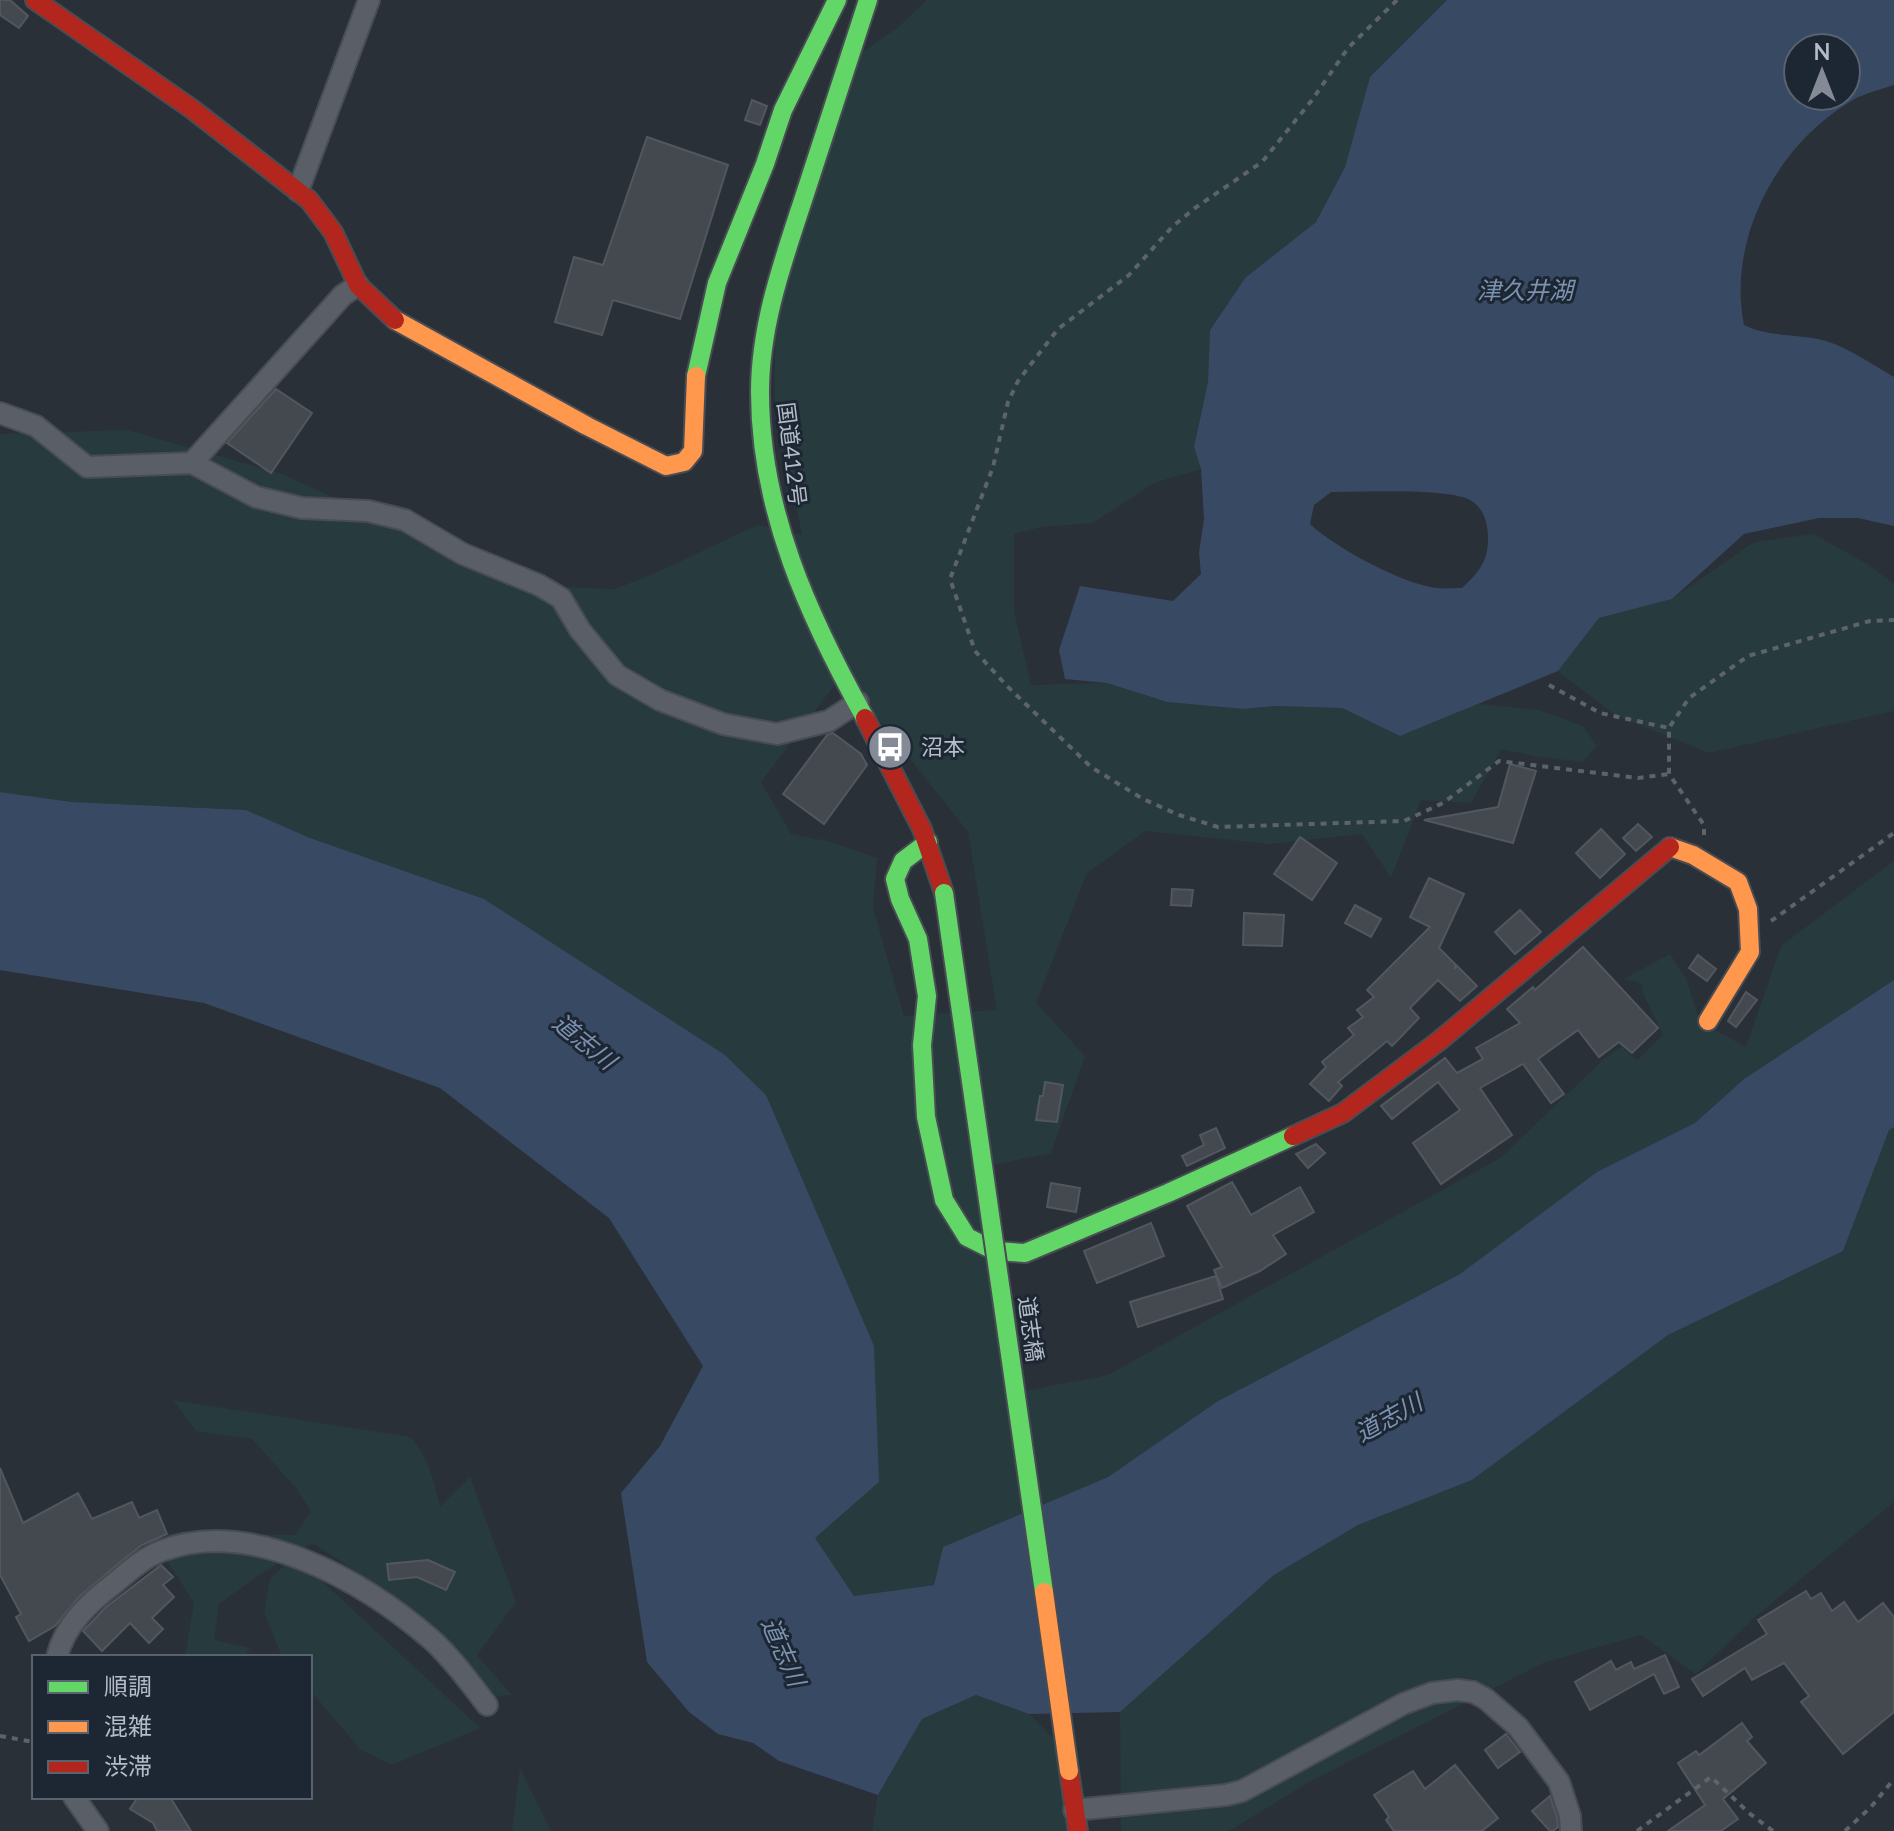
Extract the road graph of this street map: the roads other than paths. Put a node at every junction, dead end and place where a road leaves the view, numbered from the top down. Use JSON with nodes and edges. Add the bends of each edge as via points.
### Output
{"nodes":[{"id":1,"x":35,"y":0,"type":"edge"},
{"id":2,"x":369,"y":0,"type":"edge"},
{"id":3,"x":837,"y":0,"type":"edge"},
{"id":4,"x":868,"y":0,"type":"edge"},
{"id":5,"x":298,"y":191,"type":"junction"},
{"id":6,"x":358,"y":285,"type":"junction"},
{"id":7,"x":0,"y":413,"type":"edge"},
{"id":8,"x":192,"y":463,"type":"junction"},
{"id":9,"x":858,"y":702,"type":"junction"},
{"id":10,"x":928,"y":842,"type":"junction"},
{"id":11,"x":944,"y":893,"type":"joint"},
{"id":12,"x":1708,"y":1021,"type":"dead end"},
{"id":13,"x":57,"y":1655,"type":"edge"},
{"id":14,"x":487,"y":1705,"type":"dead end"},
{"id":15,"x":75,"y":1799,"type":"edge"},
{"id":16,"x":1074,"y":1810,"type":"junction"},
{"id":17,"x":98,"y":1831,"type":"edge"},
{"id":18,"x":1078,"y":1831,"type":"edge"},
{"id":19,"x":1571,"y":1831,"type":"edge"}],
"edges":[{"from":1,"to":5,"type":"main road","via":[[192,109]]},
{"from":2,"to":5,"type":"street"},
{"from":3,"to":6,"type":"main road","via":[[789,96],[722,265],[699,353],[693,451],[684,462],[658,464],[559,412],[404,327]]},
{"from":4,"to":9,"type":"main road","name":"国道412号","via":[[775,287],[760,388],[764,455],[777,522],[815,621]]},
{"from":5,"to":6,"type":"main road","via":[[333,232]]},
{"from":6,"to":8,"type":"street","via":[[343,295]]},
{"from":7,"to":8,"type":"street","via":[[36,426],[87,467]]},
{"from":8,"to":9,"type":"street","via":[[256,497],[405,520],[463,554],[539,585],[561,598],[617,675],[660,700],[723,724],[777,734],[829,721]]},
{"from":9,"to":10,"type":"main road","name":"国道412号"},
{"from":10,"to":11,"type":"main road","name":"国道412号"},
{"from":10,"to":12,"type":"main road","via":[[903,861],[895,879],[918,939],[927,996],[922,1045],[926,1117],[944,1200],[967,1237],[995,1251],[1025,1253],[1343,1113],[1439,1041],[1668,846],[1738,882],[1748,909],[1750,952]]},
{"from":11,"to":16,"type":"main road","name":"道志橋","bridge":true},
{"from":13,"to":14,"type":"street","via":[[73,1623],[129,1571],[160,1551],[225,1541],[265,1547],[367,1590],[453,1661]]},
{"from":15,"to":17,"type":"street"},
{"from":16,"to":18,"type":"main road"},
{"from":16,"to":19,"type":"street","via":[[1242,1791],[1403,1704],[1458,1690],[1486,1699],[1518,1727],[1559,1782]]}]}
